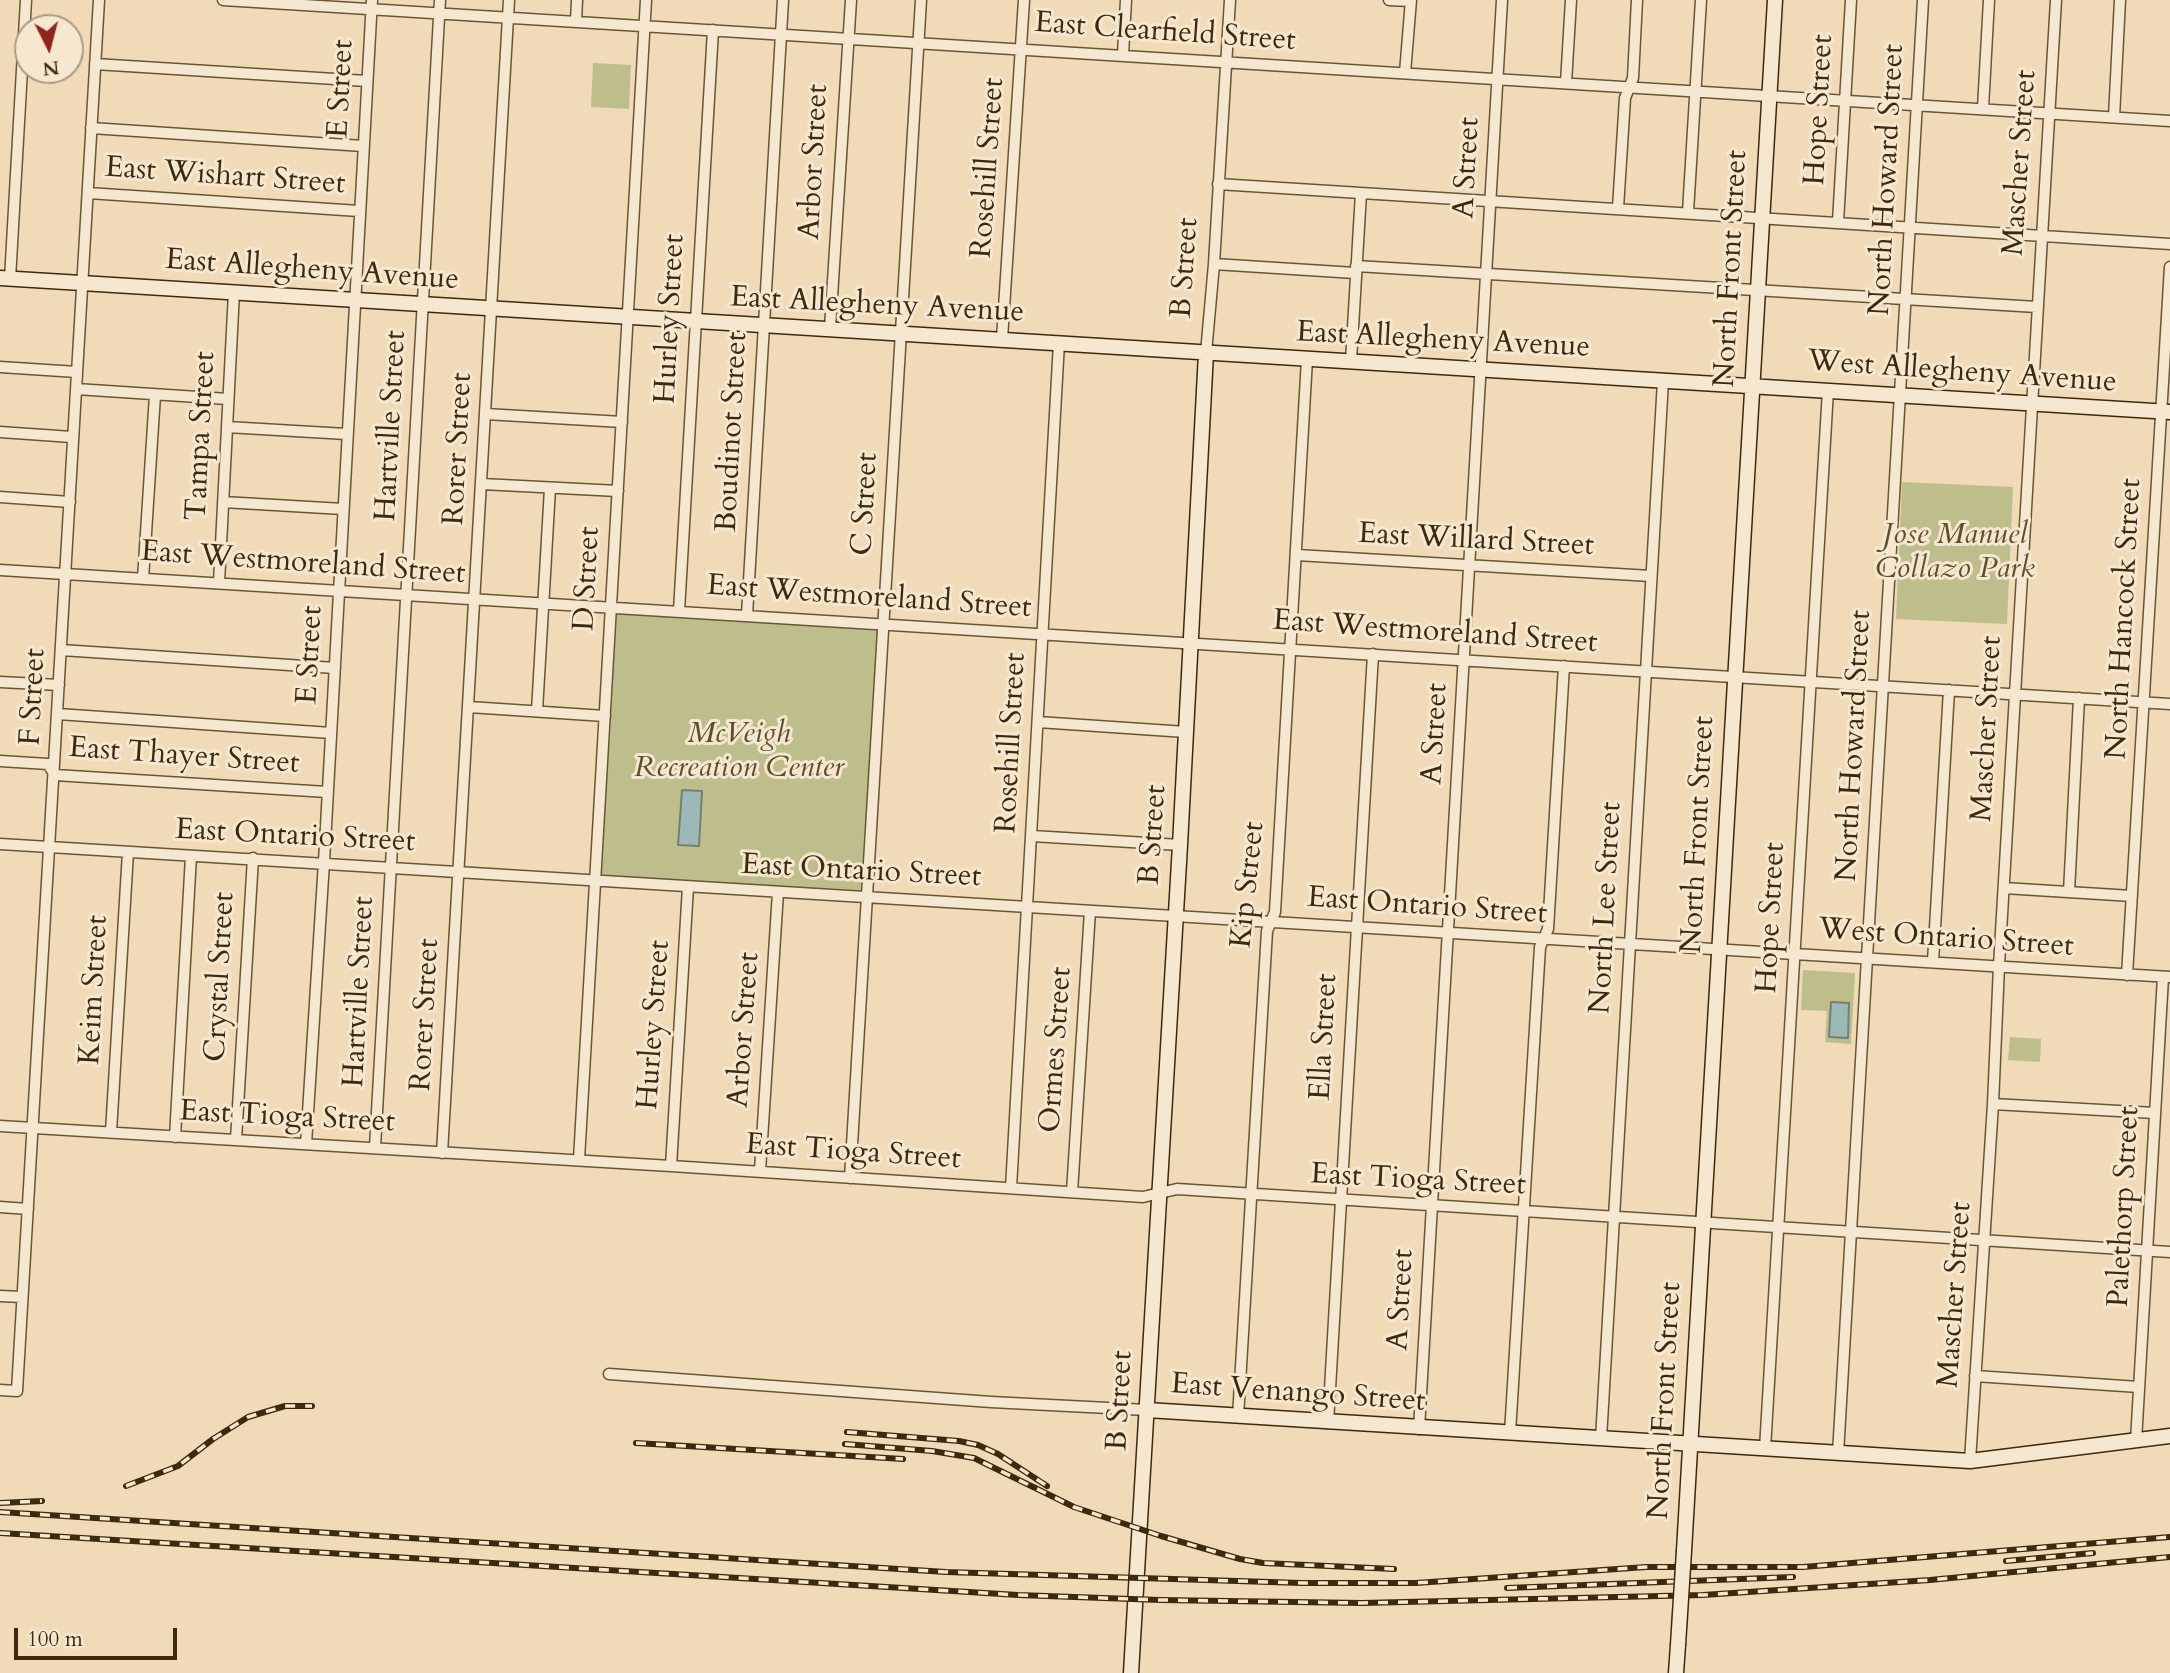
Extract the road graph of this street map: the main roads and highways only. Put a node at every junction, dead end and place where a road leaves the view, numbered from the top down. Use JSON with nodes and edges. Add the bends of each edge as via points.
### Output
{"nodes":[{"id":1,"x":1774,"y":0,"type":"edge"},
{"id":2,"x":5,"y":279,"type":"edge"},
{"id":3,"x":1206,"y":353,"type":"junction"},
{"id":4,"x":1751,"y":386,"type":"junction"},
{"id":5,"x":2166,"y":412,"type":"edge"},
{"id":6,"x":1147,"y":1410,"type":"junction"},
{"id":7,"x":2170,"y":1436,"type":"edge"},
{"id":8,"x":1690,"y":1444,"type":"junction"},
{"id":9,"x":1131,"y":1673,"type":"edge"},
{"id":10,"x":1676,"y":1673,"type":"edge"}],
"edges":[{"from":1,"to":4,"type":"main road","name":"North Front Street"},
{"from":2,"to":3,"type":"main road","name":"East Allegheny Avenue"},
{"from":3,"to":4,"type":"main road","name":"East Allegheny Avenue"},
{"from":3,"to":6,"type":"main road","name":"B Street"},
{"from":4,"to":5,"type":"main road","name":"West Allegheny Avenue"},
{"from":4,"to":8,"type":"main road","name":"North Front Street"},
{"from":6,"to":8,"type":"main road","name":"East Venango Street"},
{"from":6,"to":9,"type":"main road","name":"B Street"},
{"from":7,"to":8,"type":"main road","name":"East Venango Street","via":[[1970,1461]]},
{"from":8,"to":10,"type":"main road","name":"North Front Street","bridge":true}]}
